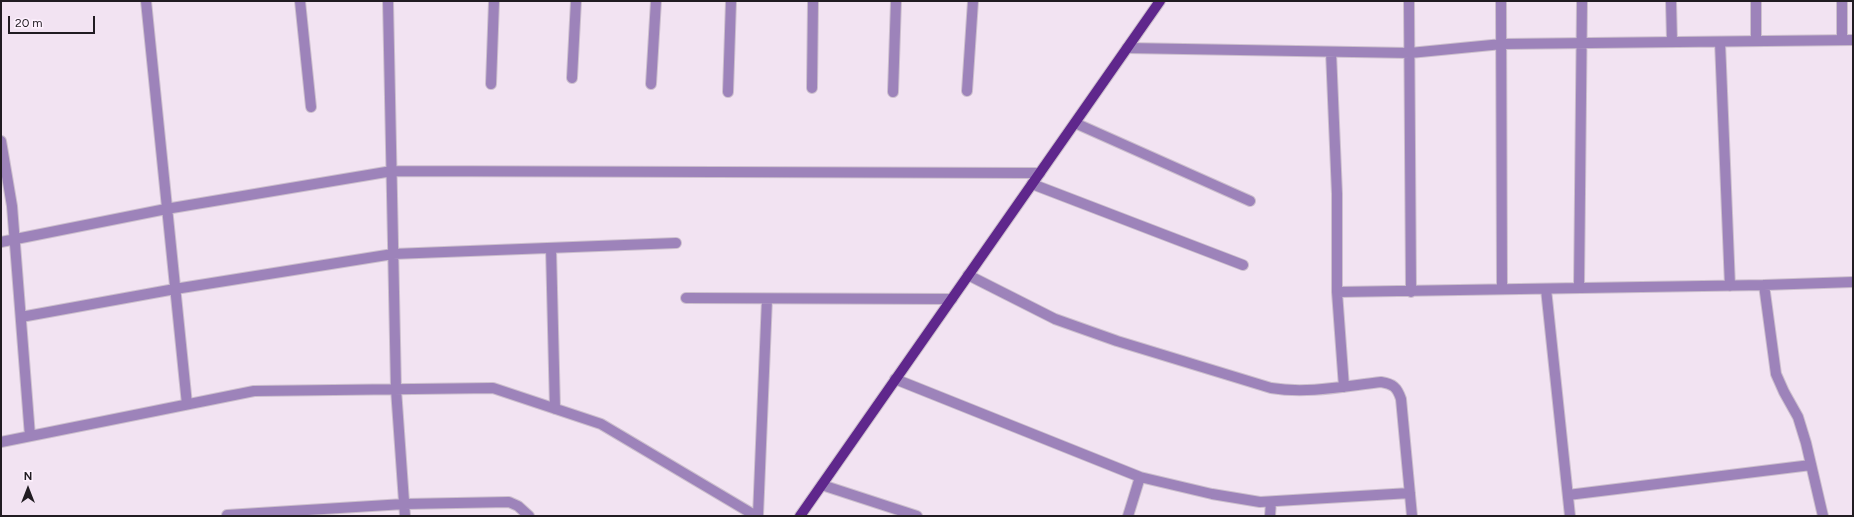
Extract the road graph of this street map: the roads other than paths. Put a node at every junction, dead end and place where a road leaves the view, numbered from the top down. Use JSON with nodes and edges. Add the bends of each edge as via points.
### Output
{"nodes":[{"id":1,"x":146,"y":1,"type":"edge"},
{"id":2,"x":300,"y":1,"type":"edge"},
{"id":3,"x":388,"y":1,"type":"edge"},
{"id":4,"x":494,"y":1,"type":"edge"},
{"id":5,"x":576,"y":1,"type":"edge"},
{"id":6,"x":656,"y":1,"type":"edge"},
{"id":7,"x":731,"y":1,"type":"edge"},
{"id":8,"x":813,"y":1,"type":"edge"},
{"id":9,"x":896,"y":1,"type":"edge"},
{"id":10,"x":973,"y":1,"type":"edge"},
{"id":11,"x":1160,"y":1,"type":"edge"},
{"id":12,"x":1409,"y":1,"type":"edge"},
{"id":13,"x":1501,"y":1,"type":"edge"},
{"id":14,"x":1582,"y":1,"type":"edge"},
{"id":15,"x":1671,"y":1,"type":"edge"},
{"id":16,"x":1756,"y":1,"type":"edge"},
{"id":17,"x":1842,"y":1,"type":"edge"},
{"id":18,"x":1842,"y":40,"type":"junction"},
{"id":19,"x":1853,"y":40,"type":"edge"},
{"id":20,"x":1756,"y":41,"type":"junction"},
{"id":21,"x":1672,"y":42,"type":"junction"},
{"id":22,"x":1720,"y":42,"type":"junction"},
{"id":23,"x":1581,"y":43,"type":"junction"},
{"id":24,"x":1502,"y":44,"type":"junction"},
{"id":25,"x":1127,"y":48,"type":"junction"},
{"id":26,"x":1331,"y":52,"type":"junction"},
{"id":27,"x":1410,"y":53,"type":"junction"},
{"id":28,"x":572,"y":78,"type":"dead end"},
{"id":29,"x":492,"y":84,"type":"dead end"},
{"id":30,"x":651,"y":84,"type":"dead end"},
{"id":31,"x":812,"y":88,"type":"dead end"},
{"id":32,"x":728,"y":92,"type":"dead end"},
{"id":33,"x":893,"y":92,"type":"dead end"},
{"id":34,"x":967,"y":92,"type":"dead end"},
{"id":35,"x":310,"y":107,"type":"dead end"},
{"id":36,"x":1075,"y":123,"type":"junction"},
{"id":37,"x":1,"y":141,"type":"edge"},
{"id":38,"x":392,"y":171,"type":"junction"},
{"id":39,"x":1040,"y":173,"type":"junction"},
{"id":40,"x":1032,"y":184,"type":"junction"},
{"id":41,"x":1250,"y":201,"type":"dead end"},
{"id":42,"x":166,"y":209,"type":"junction"},
{"id":43,"x":14,"y":239,"type":"junction"},
{"id":44,"x":1,"y":242,"type":"edge"},
{"id":45,"x":676,"y":243,"type":"dead end"},
{"id":46,"x":552,"y":248,"type":"junction"},
{"id":47,"x":393,"y":254,"type":"junction"},
{"id":48,"x":1243,"y":265,"type":"dead end"},
{"id":49,"x":968,"y":276,"type":"junction"},
{"id":50,"x":1853,"y":282,"type":"edge"},
{"id":51,"x":1764,"y":285,"type":"junction"},
{"id":52,"x":1730,"y":286,"type":"junction"},
{"id":53,"x":1546,"y":288,"type":"junction"},
{"id":54,"x":1579,"y":288,"type":"junction"},
{"id":55,"x":175,"y":290,"type":"junction"},
{"id":56,"x":1502,"y":290,"type":"junction"},
{"id":57,"x":1337,"y":292,"type":"junction"},
{"id":58,"x":1411,"y":292,"type":"junction"},
{"id":59,"x":686,"y":298,"type":"dead end"},
{"id":60,"x":767,"y":299,"type":"junction"},
{"id":61,"x":952,"y":299,"type":"junction"},
{"id":62,"x":21,"y":317,"type":"junction"},
{"id":63,"x":895,"y":379,"type":"junction"},
{"id":64,"x":1344,"y":387,"type":"junction"},
{"id":65,"x":396,"y":389,"type":"junction"},
{"id":66,"x":187,"y":404,"type":"junction"},
{"id":67,"x":556,"y":409,"type":"junction"},
{"id":68,"x":30,"y":436,"type":"junction"},
{"id":69,"x":1,"y":442,"type":"edge"},
{"id":70,"x":1811,"y":465,"type":"junction"},
{"id":71,"x":1140,"y":477,"type":"junction"},
{"id":72,"x":822,"y":485,"type":"junction"},
{"id":73,"x":1410,"y":493,"type":"junction"},
{"id":74,"x":1568,"y":495,"type":"junction"},
{"id":75,"x":1271,"y":502,"type":"junction"},
{"id":76,"x":404,"y":504,"type":"junction"},
{"id":77,"x":227,"y":514,"type":"dead end"},
{"id":78,"x":405,"y":516,"type":"edge"},
{"id":79,"x":529,"y":516,"type":"edge"},
{"id":80,"x":757,"y":516,"type":"edge"},
{"id":81,"x":800,"y":516,"type":"edge"},
{"id":82,"x":917,"y":516,"type":"edge"},
{"id":83,"x":1128,"y":516,"type":"edge"},
{"id":84,"x":1270,"y":516,"type":"edge"},
{"id":85,"x":1412,"y":516,"type":"edge"},
{"id":86,"x":1570,"y":516,"type":"edge"},
{"id":87,"x":1823,"y":516,"type":"edge"}],
"edges":[{"from":1,"to":42,"type":"street"},
{"from":2,"to":35,"type":"street"},
{"from":3,"to":38,"type":"street"},
{"from":4,"to":29,"type":"street"},
{"from":5,"to":28,"type":"street"},
{"from":6,"to":30,"type":"street"},
{"from":7,"to":32,"type":"street"},
{"from":8,"to":31,"type":"street"},
{"from":9,"to":33,"type":"street"},
{"from":10,"to":34,"type":"street"},
{"from":11,"to":25,"type":"main road"},
{"from":12,"to":27,"type":"street"},
{"from":13,"to":24,"type":"street"},
{"from":14,"to":23,"type":"street"},
{"from":15,"to":21,"type":"street"},
{"from":16,"to":20,"type":"street"},
{"from":17,"to":18,"type":"street"},
{"from":18,"to":19,"type":"street"},
{"from":18,"to":20,"type":"street"},
{"from":20,"to":22,"type":"street"},
{"from":21,"to":22,"type":"street"},
{"from":21,"to":23,"type":"street"},
{"from":22,"to":52,"type":"street"},
{"from":23,"to":24,"type":"street"},
{"from":23,"to":54,"type":"street"},
{"from":24,"to":27,"type":"street"},
{"from":24,"to":56,"type":"street"},
{"from":25,"to":26,"type":"street"},
{"from":25,"to":36,"type":"main road"},
{"from":26,"to":27,"type":"street"},
{"from":26,"to":57,"type":"street","via":[[1337,194]]},
{"from":27,"to":58,"type":"street"},
{"from":36,"to":39,"type":"main road"},
{"from":36,"to":41,"type":"street"},
{"from":37,"to":43,"type":"street","via":[[12,206]]},
{"from":38,"to":39,"type":"street"},
{"from":38,"to":42,"type":"street"},
{"from":38,"to":47,"type":"street"},
{"from":39,"to":40,"type":"main road"},
{"from":40,"to":48,"type":"street"},
{"from":40,"to":49,"type":"main road"},
{"from":42,"to":43,"type":"street"},
{"from":42,"to":55,"type":"street"},
{"from":43,"to":44,"type":"street"},
{"from":43,"to":62,"type":"street"},
{"from":45,"to":46,"type":"street"},
{"from":46,"to":47,"type":"street"},
{"from":46,"to":67,"type":"street"},
{"from":47,"to":55,"type":"street"},
{"from":47,"to":65,"type":"street"},
{"from":49,"to":61,"type":"main road"},
{"from":49,"to":64,"type":"street","via":[[1055,319],[1117,341],[1271,388],[1290,391]]},
{"from":50,"to":51,"type":"street"},
{"from":51,"to":52,"type":"street"},
{"from":51,"to":70,"type":"street","via":[[1776,374],[1798,417]]},
{"from":52,"to":54,"type":"street"},
{"from":53,"to":54,"type":"street"},
{"from":53,"to":56,"type":"street"},
{"from":53,"to":74,"type":"street"},
{"from":55,"to":62,"type":"street"},
{"from":55,"to":66,"type":"street"},
{"from":56,"to":58,"type":"street"},
{"from":57,"to":58,"type":"street"},
{"from":57,"to":64,"type":"street"},
{"from":59,"to":60,"type":"street"},
{"from":60,"to":61,"type":"street"},
{"from":60,"to":80,"type":"street"},
{"from":61,"to":63,"type":"main road"},
{"from":62,"to":68,"type":"street"},
{"from":63,"to":71,"type":"street"},
{"from":63,"to":72,"type":"main road"},
{"from":64,"to":73,"type":"street","via":[[1381,382],[1392,384],[1398,390]]},
{"from":65,"to":66,"type":"street","via":[[254,391]]},
{"from":65,"to":67,"type":"street","via":[[493,388]]},
{"from":65,"to":76,"type":"street"},
{"from":66,"to":68,"type":"street"},
{"from":67,"to":80,"type":"street","via":[[601,424]]},
{"from":68,"to":69,"type":"street"},
{"from":70,"to":74,"type":"street"},
{"from":70,"to":87,"type":"street"},
{"from":71,"to":75,"type":"street","via":[[1212,494]]},
{"from":71,"to":83,"type":"street"},
{"from":72,"to":81,"type":"main road"},
{"from":72,"to":82,"type":"street"},
{"from":73,"to":75,"type":"street"},
{"from":73,"to":85,"type":"street"},
{"from":74,"to":86,"type":"street"},
{"from":75,"to":84,"type":"street"},
{"from":76,"to":77,"type":"street"},
{"from":76,"to":78,"type":"street"},
{"from":76,"to":79,"type":"street","via":[[509,502]]}]}
